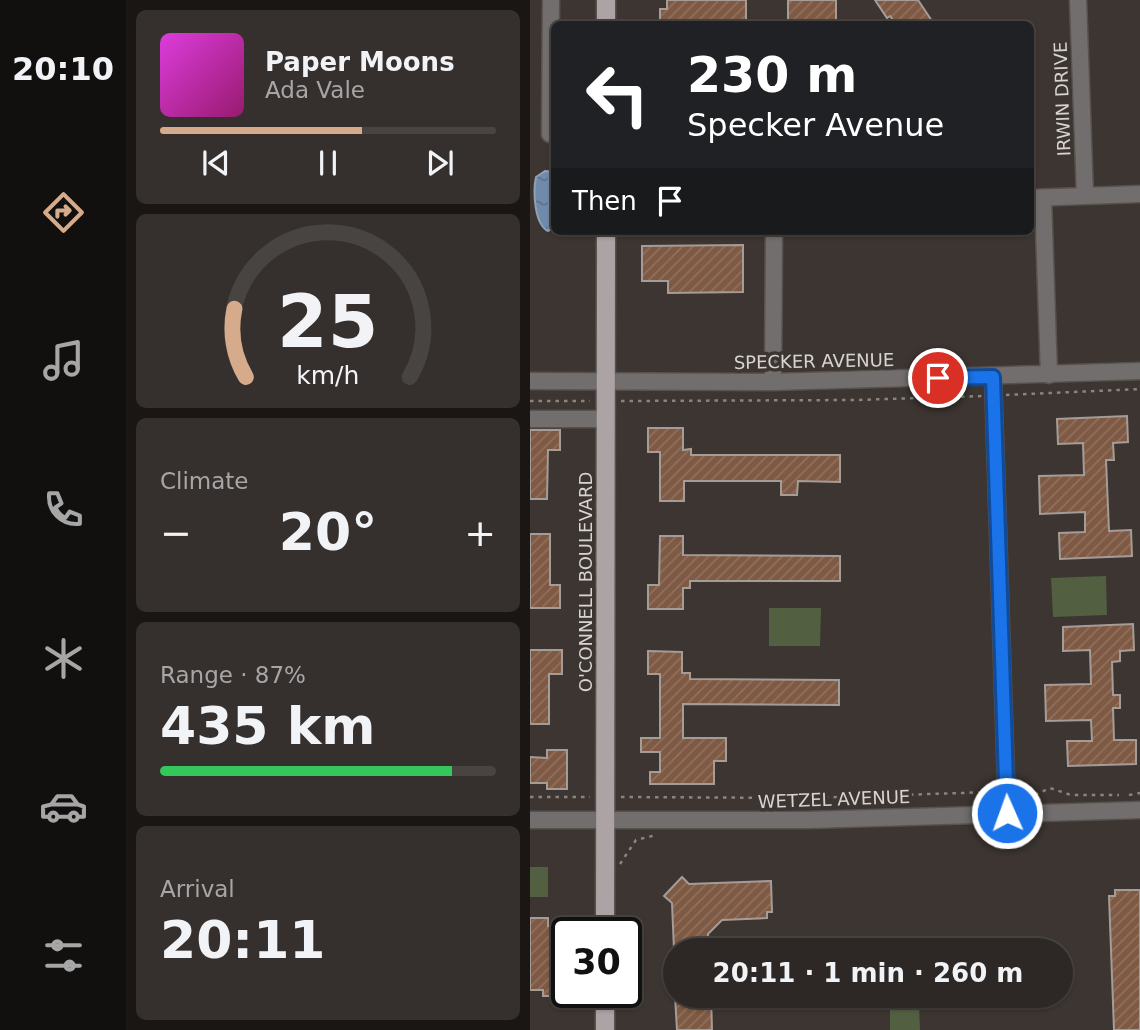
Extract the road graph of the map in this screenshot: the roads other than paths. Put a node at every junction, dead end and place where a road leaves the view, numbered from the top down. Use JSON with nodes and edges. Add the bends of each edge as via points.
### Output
{"nodes":[{"id":1,"x":551,"y":0,"type":"edge"},
{"id":2,"x":606,"y":0,"type":"edge"},
{"id":3,"x":1078,"y":0,"type":"edge"},
{"id":4,"x":606,"y":21,"type":"edge"},
{"id":5,"x":551,"y":134,"type":"edge"},
{"id":6,"x":1140,"y":194,"type":"edge"},
{"id":7,"x":1085,"y":196,"type":"junction"},
{"id":8,"x":1037,"y":198,"type":"edge"},
{"id":9,"x":606,"y":235,"type":"edge"},
{"id":10,"x":774,"y":235,"type":"edge"},
{"id":11,"x":1140,"y":371,"type":"edge"},
{"id":12,"x":1049,"y":375,"type":"junction"},
{"id":13,"x":993,"y":377,"type":"junction"},
{"id":14,"x":606,"y":380,"type":"junction"},
{"id":15,"x":530,"y":381,"type":"edge"},
{"id":16,"x":773,"y":382,"type":"junction"},
{"id":17,"x":606,"y":410,"type":"junction"},
{"id":18,"x":530,"y":419,"type":"edge"},
{"id":19,"x":1140,"y":810,"type":"edge"},
{"id":20,"x":1007,"y":813,"type":"junction"},
{"id":21,"x":530,"y":820,"type":"edge"},
{"id":22,"x":605,"y":822,"type":"junction"},
{"id":23,"x":605,"y":917,"type":"edge"},
{"id":24,"x":605,"y":1008,"type":"edge"},
{"id":25,"x":605,"y":1030,"type":"edge"}],
"edges":[{"from":1,"to":5,"type":"street"},
{"from":2,"to":4,"type":"main road"},
{"from":3,"to":7,"type":"street","name":"IRWIN DRIVE"},
{"from":6,"to":7,"type":"street"},
{"from":7,"to":8,"type":"street"},
{"from":8,"to":12,"type":"street"},
{"from":9,"to":14,"type":"main road","name":"O'CONNELL BOULEVARD"},
{"from":10,"to":16,"type":"street"},
{"from":11,"to":12,"type":"street","name":"SPECKER AVENUE"},
{"from":12,"to":13,"type":"street","name":"SPECKER AVENUE"},
{"from":13,"to":16,"type":"street","name":"SPECKER AVENUE"},
{"from":13,"to":20,"type":"street"},
{"from":14,"to":15,"type":"street","name":"SPECKER AVENUE"},
{"from":14,"to":16,"type":"street","name":"SPECKER AVENUE"},
{"from":14,"to":17,"type":"main road","name":"O'CONNELL BOULEVARD"},
{"from":17,"to":18,"type":"street"},
{"from":17,"to":22,"type":"main road","name":"O'CONNELL BOULEVARD"},
{"from":19,"to":20,"type":"street","name":"WETZEL AVENUE"},
{"from":20,"to":22,"type":"street","name":"WETZEL AVENUE"},
{"from":21,"to":22,"type":"street","name":"WETZEL AVENUE"},
{"from":22,"to":23,"type":"main road","name":"O'CONNELL BOULEVARD"},
{"from":24,"to":25,"type":"main road"}]}
